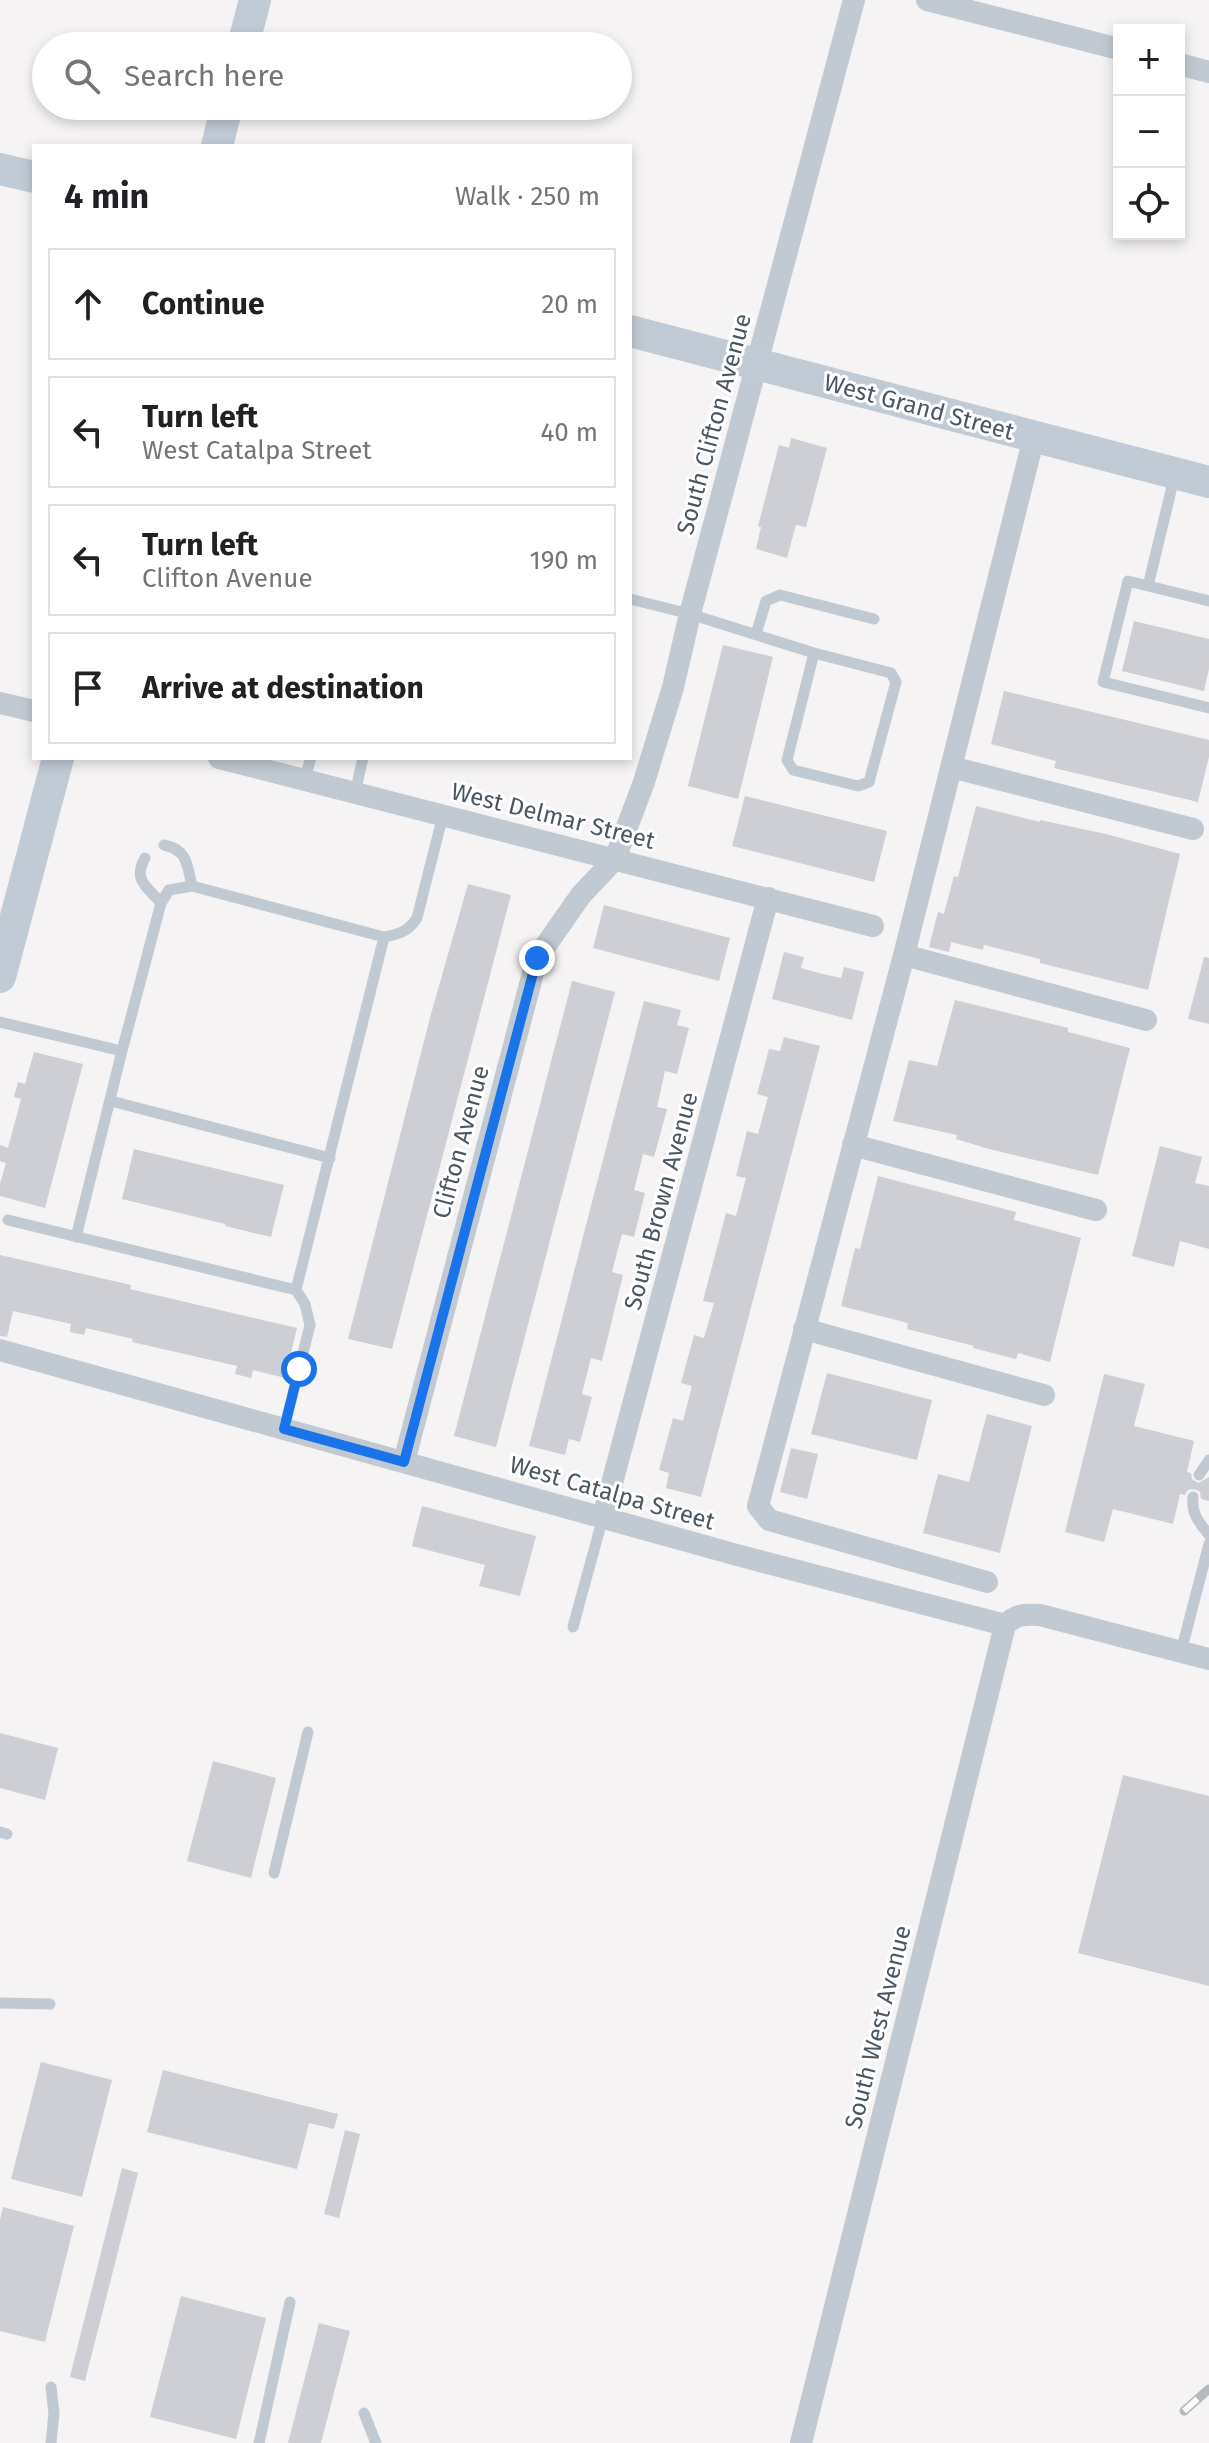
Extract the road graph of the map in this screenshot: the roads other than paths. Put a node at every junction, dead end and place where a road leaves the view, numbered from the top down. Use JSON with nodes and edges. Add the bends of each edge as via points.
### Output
{"nodes":[{"id":1,"x":255,"y":0,"type":"edge"},
{"id":2,"x":854,"y":0,"type":"edge"},
{"id":3,"x":927,"y":0,"type":"edge"},
{"id":4,"x":247,"y":32,"type":"edge"},
{"id":5,"x":1113,"y":47,"type":"edge"},
{"id":6,"x":1185,"y":66,"type":"edge"},
{"id":7,"x":1209,"y":72,"type":"edge"},
{"id":8,"x":224,"y":120,"type":"edge"},
{"id":9,"x":218,"y":144,"type":"edge"},
{"id":10,"x":0,"y":169,"type":"edge"},
{"id":11,"x":32,"y":177,"type":"edge"},
{"id":12,"x":632,"y":332,"type":"edge"},
{"id":13,"x":756,"y":365,"type":"junction"},
{"id":14,"x":1034,"y":437,"type":"junction"},
{"id":15,"x":1175,"y":473,"type":"junction"},
{"id":16,"x":1209,"y":482,"type":"edge"},
{"id":17,"x":1148,"y":586,"type":"junction"},
{"id":18,"x":632,"y":600,"type":"edge"},
{"id":19,"x":1209,"y":601,"type":"edge"},
{"id":20,"x":690,"y":614,"type":"junction"},
{"id":21,"x":874,"y":619,"type":"dead end"},
{"id":22,"x":756,"y":634,"type":"junction"},
{"id":23,"x":814,"y":653,"type":"junction"},
{"id":24,"x":0,"y":703,"type":"edge"},
{"id":25,"x":1209,"y":708,"type":"edge"},
{"id":26,"x":32,"y":711,"type":"edge"},
{"id":27,"x":57,"y":760,"type":"edge"},
{"id":28,"x":235,"y":760,"type":"edge"},
{"id":29,"x":363,"y":760,"type":"edge"},
{"id":30,"x":951,"y":767,"type":"junction"},
{"id":31,"x":308,"y":769,"type":"edge"},
{"id":32,"x":355,"y":793,"type":"junction"},
{"id":33,"x":443,"y":815,"type":"junction"},
{"id":34,"x":1193,"y":829,"type":"dead end"},
{"id":35,"x":164,"y":845,"type":"dead end"},
{"id":36,"x":145,"y":858,"type":"dead end"},
{"id":37,"x":615,"y":859,"type":"junction"},
{"id":38,"x":192,"y":886,"type":"junction"},
{"id":39,"x":768,"y":898,"type":"junction"},
{"id":40,"x":161,"y":903,"type":"junction"},
{"id":41,"x":873,"y":926,"type":"dead end"},
{"id":42,"x":384,"y":937,"type":"junction"},
{"id":43,"x":904,"y":955,"type":"junction"},
{"id":44,"x":0,"y":977,"type":"edge"},
{"id":45,"x":1146,"y":1020,"type":"dead end"},
{"id":46,"x":0,"y":1022,"type":"edge"},
{"id":47,"x":122,"y":1051,"type":"junction"},
{"id":48,"x":111,"y":1101,"type":"junction"},
{"id":49,"x":853,"y":1145,"type":"junction"},
{"id":50,"x":330,"y":1158,"type":"junction"},
{"id":51,"x":1096,"y":1210,"type":"dead end"},
{"id":52,"x":8,"y":1220,"type":"dead end"},
{"id":53,"x":76,"y":1237,"type":"junction"},
{"id":54,"x":296,"y":1290,"type":"junction"},
{"id":55,"x":804,"y":1329,"type":"junction"},
{"id":56,"x":0,"y":1350,"type":"edge"},
{"id":57,"x":1044,"y":1395,"type":"dead end"},
{"id":58,"x":284,"y":1429,"type":"junction"},
{"id":59,"x":1209,"y":1460,"type":"edge"},
{"id":60,"x":404,"y":1462,"type":"junction"},
{"id":61,"x":1199,"y":1475,"type":"dead end"},
{"id":62,"x":1193,"y":1497,"type":"dead end"},
{"id":63,"x":603,"y":1517,"type":"junction"},
{"id":64,"x":1209,"y":1535,"type":"edge"},
{"id":65,"x":1209,"y":1544,"type":"edge"},
{"id":66,"x":987,"y":1582,"type":"dead end"},
{"id":67,"x":1005,"y":1625,"type":"junction"},
{"id":68,"x":573,"y":1627,"type":"dead end"},
{"id":69,"x":1181,"y":1652,"type":"junction"},
{"id":70,"x":1209,"y":1659,"type":"edge"},
{"id":71,"x":308,"y":1732,"type":"dead end"},
{"id":72,"x":274,"y":1873,"type":"dead end"},
{"id":73,"x":0,"y":2003,"type":"edge"},
{"id":74,"x":50,"y":2004,"type":"dead end"},
{"id":75,"x":290,"y":2302,"type":"dead end"},
{"id":76,"x":51,"y":2387,"type":"dead end"},
{"id":77,"x":364,"y":2413,"type":"dead end"},
{"id":78,"x":51,"y":2443,"type":"edge"},
{"id":79,"x":259,"y":2443,"type":"edge"},
{"id":80,"x":376,"y":2443,"type":"edge"},
{"id":81,"x":801,"y":2443,"type":"edge"}],
"edges":[{"from":1,"to":4,"type":"main road"},
{"from":2,"to":13,"type":"street","name":"South Clifton Avenue"},
{"from":3,"to":5,"type":"street"},
{"from":6,"to":7,"type":"street"},
{"from":8,"to":9,"type":"main road"},
{"from":10,"to":11,"type":"main road"},
{"from":12,"to":13,"type":"main road","name":"West Grand Street"},
{"from":13,"to":14,"type":"main road","name":"West Grand Street"},
{"from":13,"to":20,"type":"street","name":"South Clifton Avenue"},
{"from":14,"to":15,"type":"main road","name":"West Grand Street"},
{"from":14,"to":30,"type":"street"},
{"from":15,"to":16,"type":"main road","name":"West Grand Street"},
{"from":15,"to":17,"type":"lane"},
{"from":17,"to":19,"type":"lane"},
{"from":17,"to":25,"type":"lane","via":[[1128,581],[1103,682]]},
{"from":18,"to":20,"type":"lane"},
{"from":20,"to":22,"type":"lane"},
{"from":20,"to":37,"type":"street","name":"South Clifton Avenue","via":[[644,782]]},
{"from":21,"to":22,"type":"lane","via":[[780,595],[766,601]]},
{"from":22,"to":23,"type":"lane"},
{"from":23,"to":23,"type":"lane","via":[[891,673],[896,682],[869,782],[858,786],[793,770],[787,760]]},
{"from":24,"to":26,"type":"street"},
{"from":27,"to":44,"type":"main road"},
{"from":28,"to":31,"type":"street","name":"West Delmar Street"},
{"from":29,"to":32,"type":"lane"},
{"from":30,"to":34,"type":"street"},
{"from":30,"to":43,"type":"street"},
{"from":31,"to":32,"type":"street","name":"West Delmar Street"},
{"from":32,"to":33,"type":"street","name":"West Delmar Street"},
{"from":33,"to":37,"type":"street","name":"West Delmar Street"},
{"from":33,"to":42,"type":"lane","via":[[417,918],[411,928]]},
{"from":35,"to":38,"type":"lane","via":[[184,855]]},
{"from":36,"to":40,"type":"lane","via":[[140,879]]},
{"from":37,"to":39,"type":"street","name":"West Delmar Street"},
{"from":37,"to":60,"type":"street","name":"Clifton Avenue","via":[[581,895],[537,958]]},
{"from":38,"to":40,"type":"lane","via":[[169,890]]},
{"from":38,"to":42,"type":"lane"},
{"from":39,"to":41,"type":"street","name":"West Delmar Street"},
{"from":39,"to":63,"type":"street","name":"South Brown Avenue"},
{"from":40,"to":47,"type":"lane"},
{"from":42,"to":50,"type":"lane"},
{"from":43,"to":45,"type":"street"},
{"from":43,"to":49,"type":"street"},
{"from":46,"to":47,"type":"lane"},
{"from":47,"to":48,"type":"lane"},
{"from":48,"to":50,"type":"lane"},
{"from":48,"to":53,"type":"lane"},
{"from":49,"to":51,"type":"street"},
{"from":49,"to":55,"type":"street"},
{"from":50,"to":54,"type":"lane"},
{"from":52,"to":53,"type":"lane"},
{"from":53,"to":54,"type":"lane"},
{"from":54,"to":58,"type":"lane","via":[[310,1325]]},
{"from":55,"to":57,"type":"street"},
{"from":55,"to":66,"type":"street","via":[[758,1506],[769,1520]]},
{"from":56,"to":58,"type":"street","name":"West Catalpa Street"},
{"from":58,"to":60,"type":"street","name":"West Catalpa Street"},
{"from":59,"to":61,"type":"lane"},
{"from":60,"to":63,"type":"street","name":"West Catalpa Street"},
{"from":62,"to":64,"type":"lane","via":[[1195,1518]]},
{"from":63,"to":67,"type":"street","name":"West Catalpa Street"},
{"from":63,"to":68,"type":"lane"},
{"from":65,"to":69,"type":"lane"},
{"from":67,"to":69,"type":"street","name":"West Catalpa Street","via":[[1013,1617],[1040,1615]]},
{"from":67,"to":81,"type":"street","name":"South West Avenue"},
{"from":69,"to":70,"type":"street","name":"West Catalpa Street"},
{"from":71,"to":72,"type":"lane"},
{"from":73,"to":74,"type":"lane"},
{"from":75,"to":79,"type":"lane"},
{"from":76,"to":78,"type":"lane"},
{"from":77,"to":80,"type":"lane"}]}
